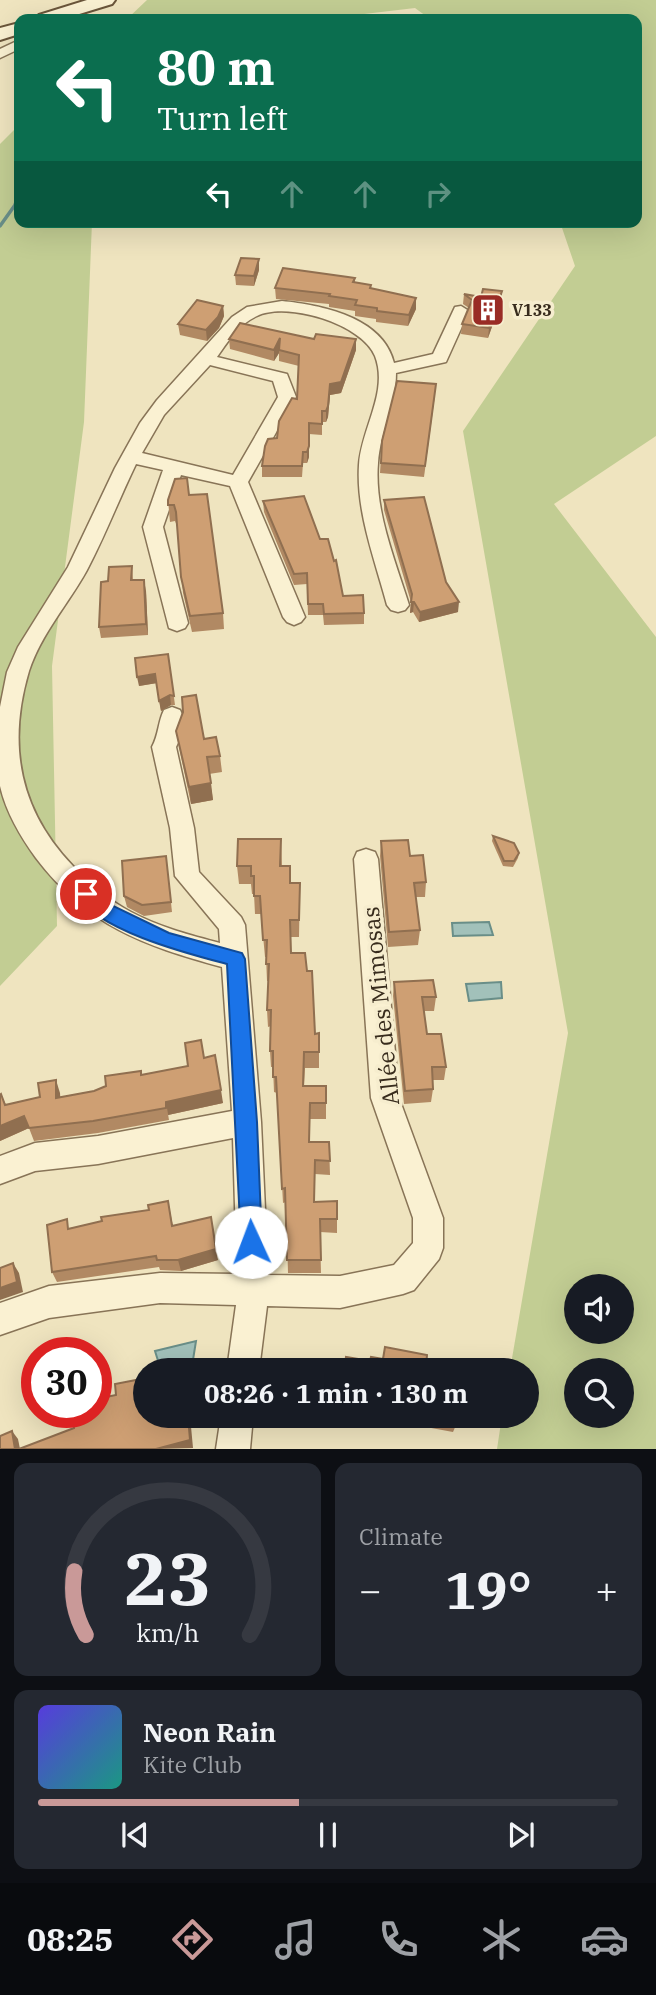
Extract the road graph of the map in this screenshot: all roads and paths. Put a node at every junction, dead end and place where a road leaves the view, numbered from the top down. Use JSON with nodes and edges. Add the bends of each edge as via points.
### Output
{"nodes":[{"id":1,"x":106,"y":0,"type":"edge"},
{"id":2,"x":71,"y":14,"type":"edge"},
{"id":3,"x":461,"y":311,"type":"dead end"},
{"id":4,"x":205,"y":359,"type":"junction"},
{"id":5,"x":387,"y":369,"type":"junction"},
{"id":6,"x":132,"y":457,"type":"junction"},
{"id":7,"x":174,"y":466,"type":"junction"},
{"id":8,"x":238,"y":482,"type":"junction"},
{"id":9,"x":398,"y":605,"type":"dead end"},
{"id":10,"x":294,"y":617,"type":"dead end"},
{"id":11,"x":177,"y":623,"type":"dead end"},
{"id":12,"x":172,"y":716,"type":"dead end"},
{"id":13,"x":366,"y":859,"type":"dead end"},
{"id":14,"x":236,"y":959,"type":"junction"},
{"id":15,"x":247,"y":1122,"type":"junction"},
{"id":16,"x":0,"y":1170,"type":"edge"},
{"id":17,"x":253,"y":1290,"type":"junction"},
{"id":18,"x":0,"y":1319,"type":"edge"},
{"id":19,"x":244,"y":1358,"type":"edge"},
{"id":20,"x":236,"y":1428,"type":"edge"},
{"id":21,"x":233,"y":1449,"type":"edge"}],
"edges":[{"from":1,"to":2,"type":"main road"},
{"from":3,"to":5,"type":"street","via":[[440,358]]},
{"from":4,"to":5,"type":"street","via":[[234,322],[257,309],[301,307],[358,327],[377,344]]},
{"from":4,"to":6,"type":"street","via":[[157,412]]},
{"from":4,"to":8,"type":"street","via":[[289,376],[287,397]]},
{"from":5,"to":9,"type":"street","via":[[368,463],[373,513]]},
{"from":6,"to":7,"type":"street"},
{"from":6,"to":14,"type":"street","via":[[73,577],[38,630],[19,670],[7,718],[3,769],[13,806],[37,843],[105,911],[165,939]]},
{"from":7,"to":8,"type":"street"},
{"from":7,"to":11,"type":"street","via":[[153,527]]},
{"from":8,"to":10,"type":"street"},
{"from":12,"to":14,"type":"street","via":[[171,734],[164,747],[187,876],[232,925]]},
{"from":13,"to":17,"type":"street","name":"Allée des Mimosas","via":[[385,1098],[428,1218],[428,1248],[403,1279],[340,1292]]},
{"from":14,"to":15,"type":"street"},
{"from":15,"to":16,"type":"street","via":[[35,1157]]},
{"from":15,"to":17,"type":"street"},
{"from":17,"to":18,"type":"street","name":"Allée des Mimosas","via":[[160,1287],[49,1302]]},
{"from":17,"to":19,"type":"street"},
{"from":20,"to":21,"type":"street"}]}
